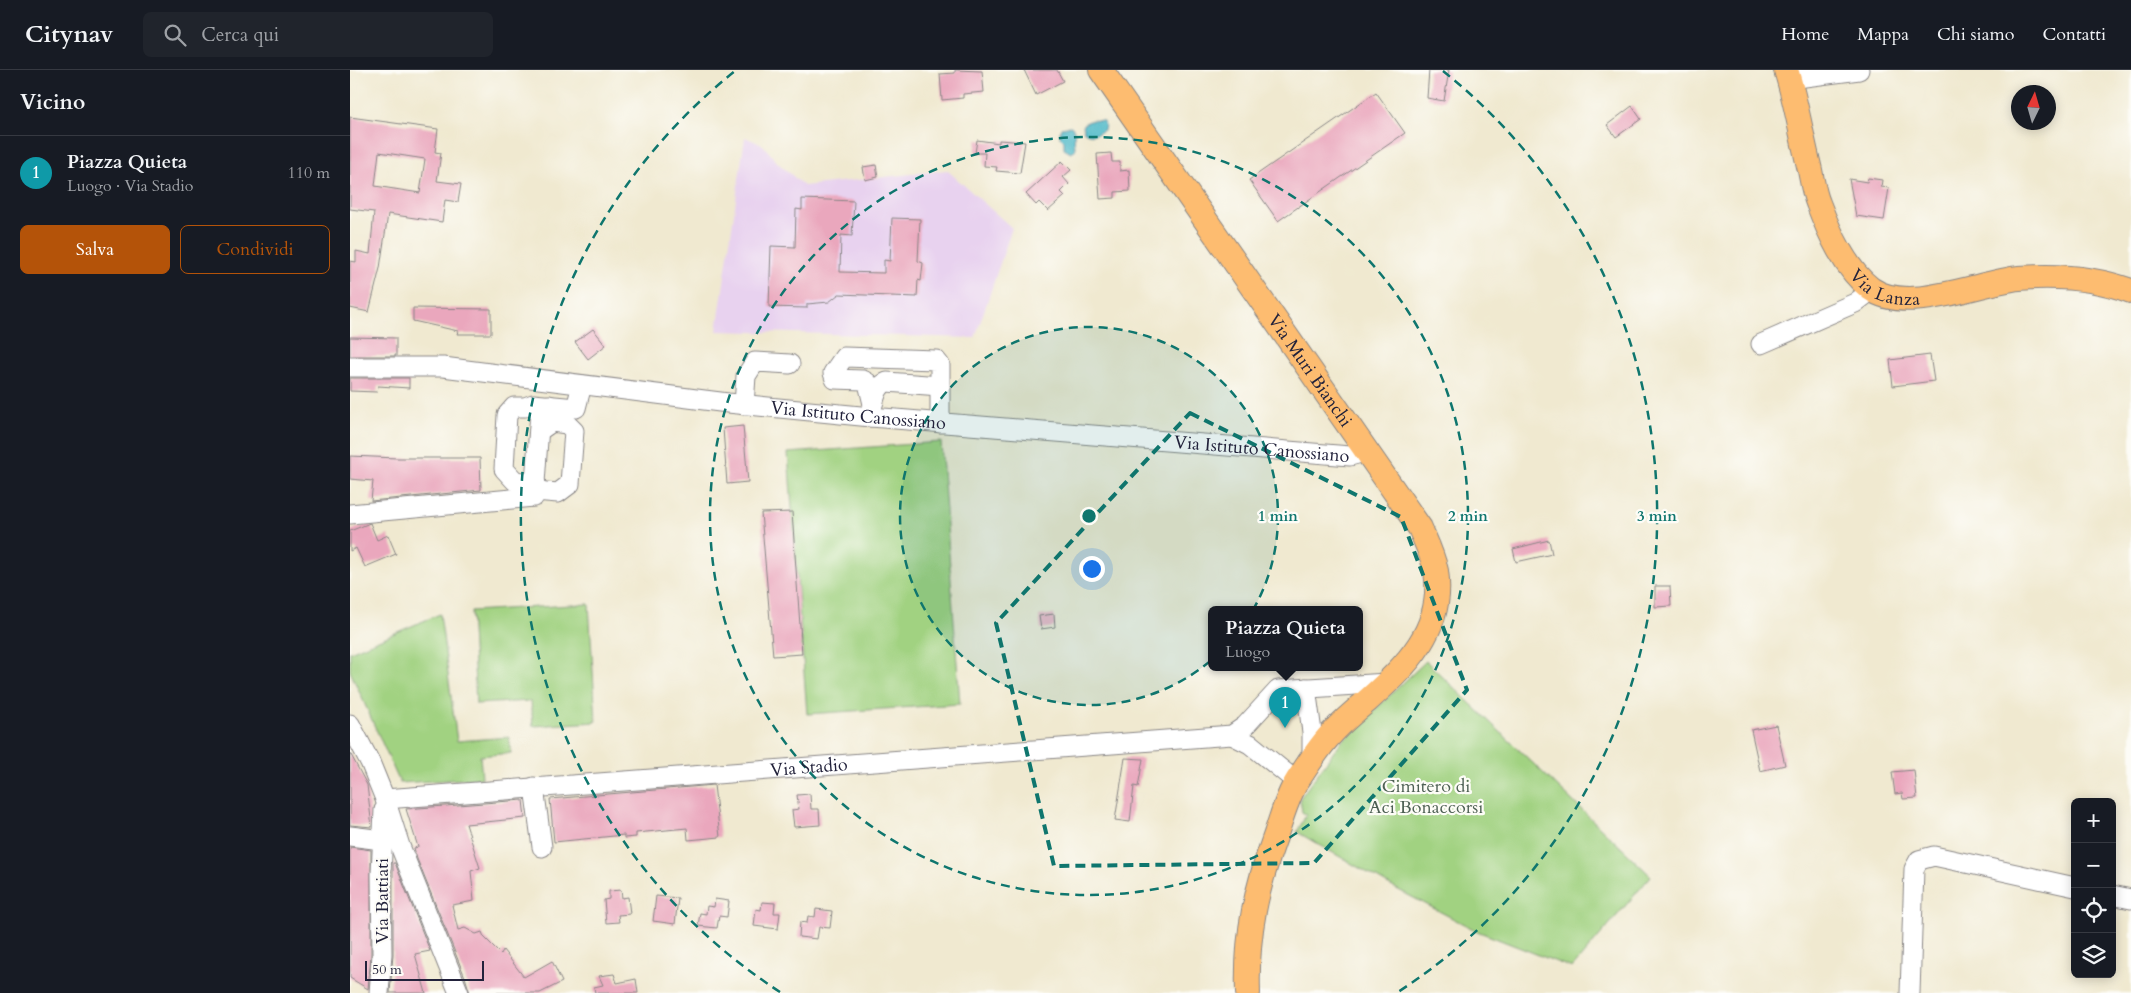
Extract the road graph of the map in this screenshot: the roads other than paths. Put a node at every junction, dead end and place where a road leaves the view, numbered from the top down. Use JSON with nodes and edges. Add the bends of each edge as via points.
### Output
{"nodes":[{"id":1,"x":1100,"y":70,"type":"edge"},
{"id":2,"x":1859,"y":70,"type":"edge"},
{"id":3,"x":1787,"y":75,"type":"edge"},
{"id":4,"x":1872,"y":290,"type":"junction"},
{"id":5,"x":2131,"y":291,"type":"edge"},
{"id":6,"x":1761,"y":344,"type":"dead end"},
{"id":7,"x":790,"y":364,"type":"dead end"},
{"id":8,"x":350,"y":367,"type":"edge"},
{"id":9,"x":582,"y":386,"type":"junction"},
{"id":10,"x":940,"y":386,"type":"junction"},
{"id":11,"x":744,"y":405,"type":"junction"},
{"id":12,"x":872,"y":411,"type":"junction"},
{"id":13,"x":542,"y":419,"type":"junction"},
{"id":14,"x":940,"y":423,"type":"junction"},
{"id":15,"x":1368,"y":451,"type":"junction"},
{"id":16,"x":536,"y":488,"type":"junction"},
{"id":17,"x":350,"y":514,"type":"edge"},
{"id":18,"x":1387,"y":683,"type":"junction"},
{"id":19,"x":1306,"y":688,"type":"junction"},
{"id":20,"x":350,"y":724,"type":"edge"},
{"id":21,"x":1232,"y":735,"type":"junction"},
{"id":22,"x":1312,"y":761,"type":"junction"},
{"id":23,"x":1297,"y":782,"type":"junction"},
{"id":24,"x":534,"y":787,"type":"junction"},
{"id":25,"x":385,"y":799,"type":"junction"},
{"id":26,"x":350,"y":836,"type":"edge"},
{"id":27,"x":390,"y":839,"type":"junction"},
{"id":28,"x":542,"y":847,"type":"dead end"},
{"id":29,"x":2071,"y":886,"type":"edge"},
{"id":30,"x":2116,"y":896,"type":"edge"},
{"id":31,"x":2131,"y":899,"type":"edge"},
{"id":32,"x":379,"y":993,"type":"edge"},
{"id":33,"x":459,"y":993,"type":"edge"},
{"id":34,"x":1248,"y":993,"type":"edge"},
{"id":35,"x":1910,"y":993,"type":"edge"}],
"edges":[{"from":1,"to":15,"type":"main road","name":"Via Muri Bianchi"},
{"from":2,"to":3,"type":"street"},
{"from":3,"to":4,"type":"main road","name":"Via Lanza","via":[[1817,201],[1843,256]]},
{"from":4,"to":5,"type":"main road","name":"Via Lanza","via":[[1918,299],[2017,278],[2048,276],[2089,280]]},
{"from":4,"to":6,"type":"street","via":[[1855,303]]},
{"from":7,"to":11,"type":"street","via":[[755,362],[746,376]]},
{"from":8,"to":9,"type":"street","name":"Via Istituto Canossiano","via":[[443,367]]},
{"from":9,"to":11,"type":"street","name":"Via Istituto Canossiano"},
{"from":9,"to":13,"type":"street","via":[[576,408]]},
{"from":10,"to":12,"type":"street","via":[[887,382],[878,390]]},
{"from":10,"to":12,"type":"street","via":[[940,365],[936,360],[844,358],[833,373],[835,379],[868,383]]},
{"from":10,"to":14,"type":"street"},
{"from":11,"to":12,"type":"street","name":"Via Istituto Canossiano"},
{"from":12,"to":14,"type":"street","name":"Via Istituto Canossiano"},
{"from":13,"to":16,"type":"street"},
{"from":13,"to":16,"type":"street","via":[[567,424],[574,431],[570,484],[558,493]]},
{"from":13,"to":16,"type":"street","via":[[526,407],[514,407],[507,415],[504,469],[515,482]]},
{"from":14,"to":15,"type":"street","name":"Via Istituto Canossiano","via":[[1350,456]]},
{"from":15,"to":18,"type":"main road","name":"Via Muri Bianchi","via":[[1420,528],[1433,560],[1438,587],[1432,622],[1418,647]]},
{"from":16,"to":17,"type":"street","via":[[534,497]]},
{"from":18,"to":19,"type":"street"},
{"from":18,"to":22,"type":"main road","name":"Via Muri Bianchi","via":[[1332,732]]},
{"from":19,"to":21,"type":"street","via":[[1278,690],[1245,726]]},
{"from":19,"to":22,"type":"street"},
{"from":20,"to":25,"type":"street"},
{"from":21,"to":23,"type":"street","via":[[1250,744]]},
{"from":21,"to":24,"type":"street","name":"Via Stadio"},
{"from":22,"to":23,"type":"main road","name":"Via Muri Bianchi"},
{"from":23,"to":34,"type":"main road","name":"Via Muri Bianchi","via":[[1262,871],[1253,908],[1248,946]]},
{"from":24,"to":25,"type":"street","name":"Via Stadio"},
{"from":24,"to":28,"type":"street"},
{"from":25,"to":27,"type":"street"},
{"from":26,"to":27,"type":"street"},
{"from":27,"to":32,"type":"street","name":"Via Battiati"},
{"from":27,"to":33,"type":"street"},
{"from":29,"to":35,"type":"street","via":[[1934,856],[1919,860],[1914,869]]},
{"from":30,"to":31,"type":"street"}]}
